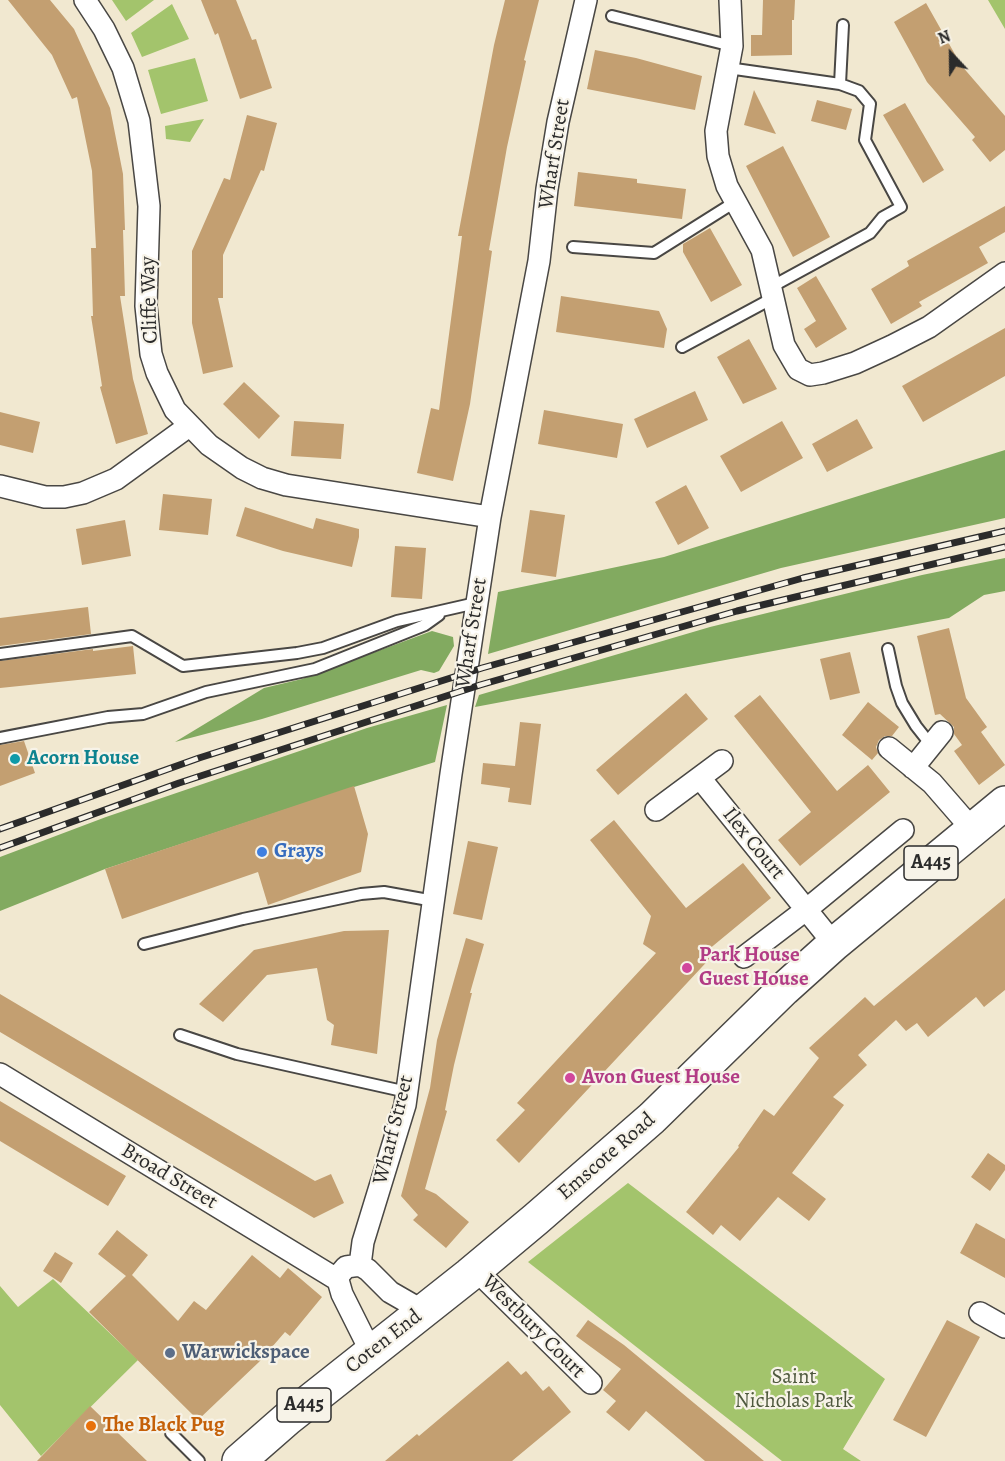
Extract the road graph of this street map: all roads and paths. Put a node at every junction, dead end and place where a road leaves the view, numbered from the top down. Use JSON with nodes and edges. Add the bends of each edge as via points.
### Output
{"nodes":[{"id":1,"x":85,"y":0,"type":"edge"},
{"id":2,"x":586,"y":0,"type":"edge"},
{"id":3,"x":730,"y":0,"type":"edge"},
{"id":4,"x":612,"y":16,"type":"dead end"},
{"id":5,"x":843,"y":25,"type":"dead end"},
{"id":6,"x":732,"y":46,"type":"junction"},
{"id":7,"x":728,"y":68,"type":"junction"},
{"id":8,"x":840,"y":84,"type":"junction"},
{"id":9,"x":735,"y":202,"type":"junction"},
{"id":10,"x":573,"y":247,"type":"dead end"},
{"id":11,"x":1005,"y":273,"type":"edge"},
{"id":12,"x":772,"y":293,"type":"junction"},
{"id":13,"x":682,"y":347,"type":"dead end"},
{"id":14,"x":189,"y":426,"type":"junction"},
{"id":15,"x":0,"y":486,"type":"edge"},
{"id":16,"x":490,"y":518,"type":"junction"},
{"id":17,"x":476,"y":603,"type":"junction"},
{"id":18,"x":443,"y":612,"type":"junction"},
{"id":19,"x":888,"y":649,"type":"dead end"},
{"id":20,"x":0,"y":654,"type":"edge"},
{"id":21,"x":0,"y":738,"type":"edge"},
{"id":22,"x":937,"y":738,"type":"joint"},
{"id":23,"x":889,"y":748,"type":"dead end"},
{"id":24,"x":722,"y":761,"type":"dead end"},
{"id":25,"x":913,"y":768,"type":"junction"},
{"id":26,"x":700,"y":778,"type":"junction"},
{"id":27,"x":1005,"y":803,"type":"edge"},
{"id":28,"x":656,"y":810,"type":"dead end"},
{"id":29,"x":972,"y":829,"type":"junction"},
{"id":30,"x":903,"y":830,"type":"dead end"},
{"id":31,"x":434,"y":901,"type":"junction"},
{"id":32,"x":807,"y":909,"type":"junction"},
{"id":33,"x":144,"y":944,"type":"dead end"},
{"id":34,"x":834,"y":944,"type":"junction"},
{"id":35,"x":744,"y":957,"type":"dead end"},
{"id":36,"x":180,"y":1035,"type":"dead end"},
{"id":37,"x":0,"y":1074,"type":"edge"},
{"id":38,"x":407,"y":1092,"type":"junction"},
{"id":39,"x":360,"y":1265,"type":"junction"},
{"id":40,"x":476,"y":1270,"type":"junction"},
{"id":41,"x":338,"y":1281,"type":"junction"},
{"id":42,"x":423,"y":1311,"type":"junction"},
{"id":43,"x":980,"y":1313,"type":"dead end"},
{"id":44,"x":1005,"y":1327,"type":"edge"},
{"id":45,"x":371,"y":1352,"type":"junction"},
{"id":46,"x":591,"y":1383,"type":"dead end"},
{"id":47,"x":171,"y":1433,"type":"dead end"},
{"id":48,"x":199,"y":1461,"type":"edge"},
{"id":49,"x":239,"y":1461,"type":"edge"}],
"edges":[{"from":1,"to":14,"type":"street","name":"Cliffe Way","via":[[123,68],[139,121],[149,206],[146,306],[151,354],[175,410]]},
{"from":2,"to":16,"type":"street","name":"Wharf Street","via":[[558,122],[539,261]]},
{"from":3,"to":6,"type":"street"},
{"from":4,"to":6,"type":"lane"},
{"from":5,"to":8,"type":"lane"},
{"from":6,"to":7,"type":"street"},
{"from":7,"to":8,"type":"lane"},
{"from":7,"to":9,"type":"street","via":[[716,131],[722,172]]},
{"from":8,"to":12,"type":"lane","via":[[858,91],[870,104],[865,140],[901,207],[883,217],[870,233]]},
{"from":9,"to":10,"type":"lane","via":[[654,253]]},
{"from":9,"to":12,"type":"street","via":[[762,250]]},
{"from":11,"to":12,"type":"street","via":[[948,314],[892,346],[839,369],[810,375],[798,369],[788,355]]},
{"from":12,"to":13,"type":"lane"},
{"from":14,"to":15,"type":"street","via":[[100,488],[45,498]]},
{"from":14,"to":16,"type":"street","name":"Cliffe Way","via":[[224,458],[278,483]]},
{"from":16,"to":17,"type":"street","name":"Wharf Street"},
{"from":17,"to":18,"type":"lane"},
{"from":17,"to":31,"type":"street","name":"Wharf Street"},
{"from":18,"to":20,"type":"lane","via":[[397,621],[323,648],[183,666],[132,636]]},
{"from":18,"to":21,"type":"lane","via":[[425,625],[315,669],[206,692],[143,714]]},
{"from":19,"to":22,"type":"lane","via":[[902,703],[915,726]]},
{"from":22,"to":25,"type":"street"},
{"from":23,"to":25,"type":"street"},
{"from":24,"to":26,"type":"street"},
{"from":25,"to":29,"type":"street","via":[[932,783]]},
{"from":26,"to":28,"type":"street"},
{"from":26,"to":32,"type":"street","name":"Ilex Court"},
{"from":27,"to":29,"type":"main road","name":"Emscote Road","number":"A445"},
{"from":29,"to":34,"type":"main road","name":"Emscote Road","number":"A445"},
{"from":30,"to":32,"type":"street"},
{"from":31,"to":33,"type":"lane","via":[[384,892],[361,894]]},
{"from":31,"to":38,"type":"street","name":"Wharf Street"},
{"from":32,"to":34,"type":"street","name":"Ilex Court"},
{"from":32,"to":35,"type":"street"},
{"from":34,"to":40,"type":"main road","name":"Emscote Road","number":"A445","via":[[652,1118]]},
{"from":36,"to":38,"type":"lane","via":[[237,1054]]},
{"from":37,"to":41,"type":"street","name":"Broad Street"},
{"from":38,"to":39,"type":"street","name":"Wharf Street","via":[[363,1242]]},
{"from":39,"to":41,"type":"street","via":[[346,1267]]},
{"from":39,"to":42,"type":"street","via":[[390,1292]]},
{"from":40,"to":42,"type":"main road","name":"Coten End","number":"A445"},
{"from":40,"to":46,"type":"street","name":"Westbury Court"},
{"from":41,"to":45,"type":"street"},
{"from":42,"to":45,"type":"main road","name":"Coten End","number":"A445"},
{"from":43,"to":44,"type":"street"},
{"from":45,"to":49,"type":"main road","name":"Coten End","number":"A445"},
{"from":47,"to":48,"type":"lane"}]}
